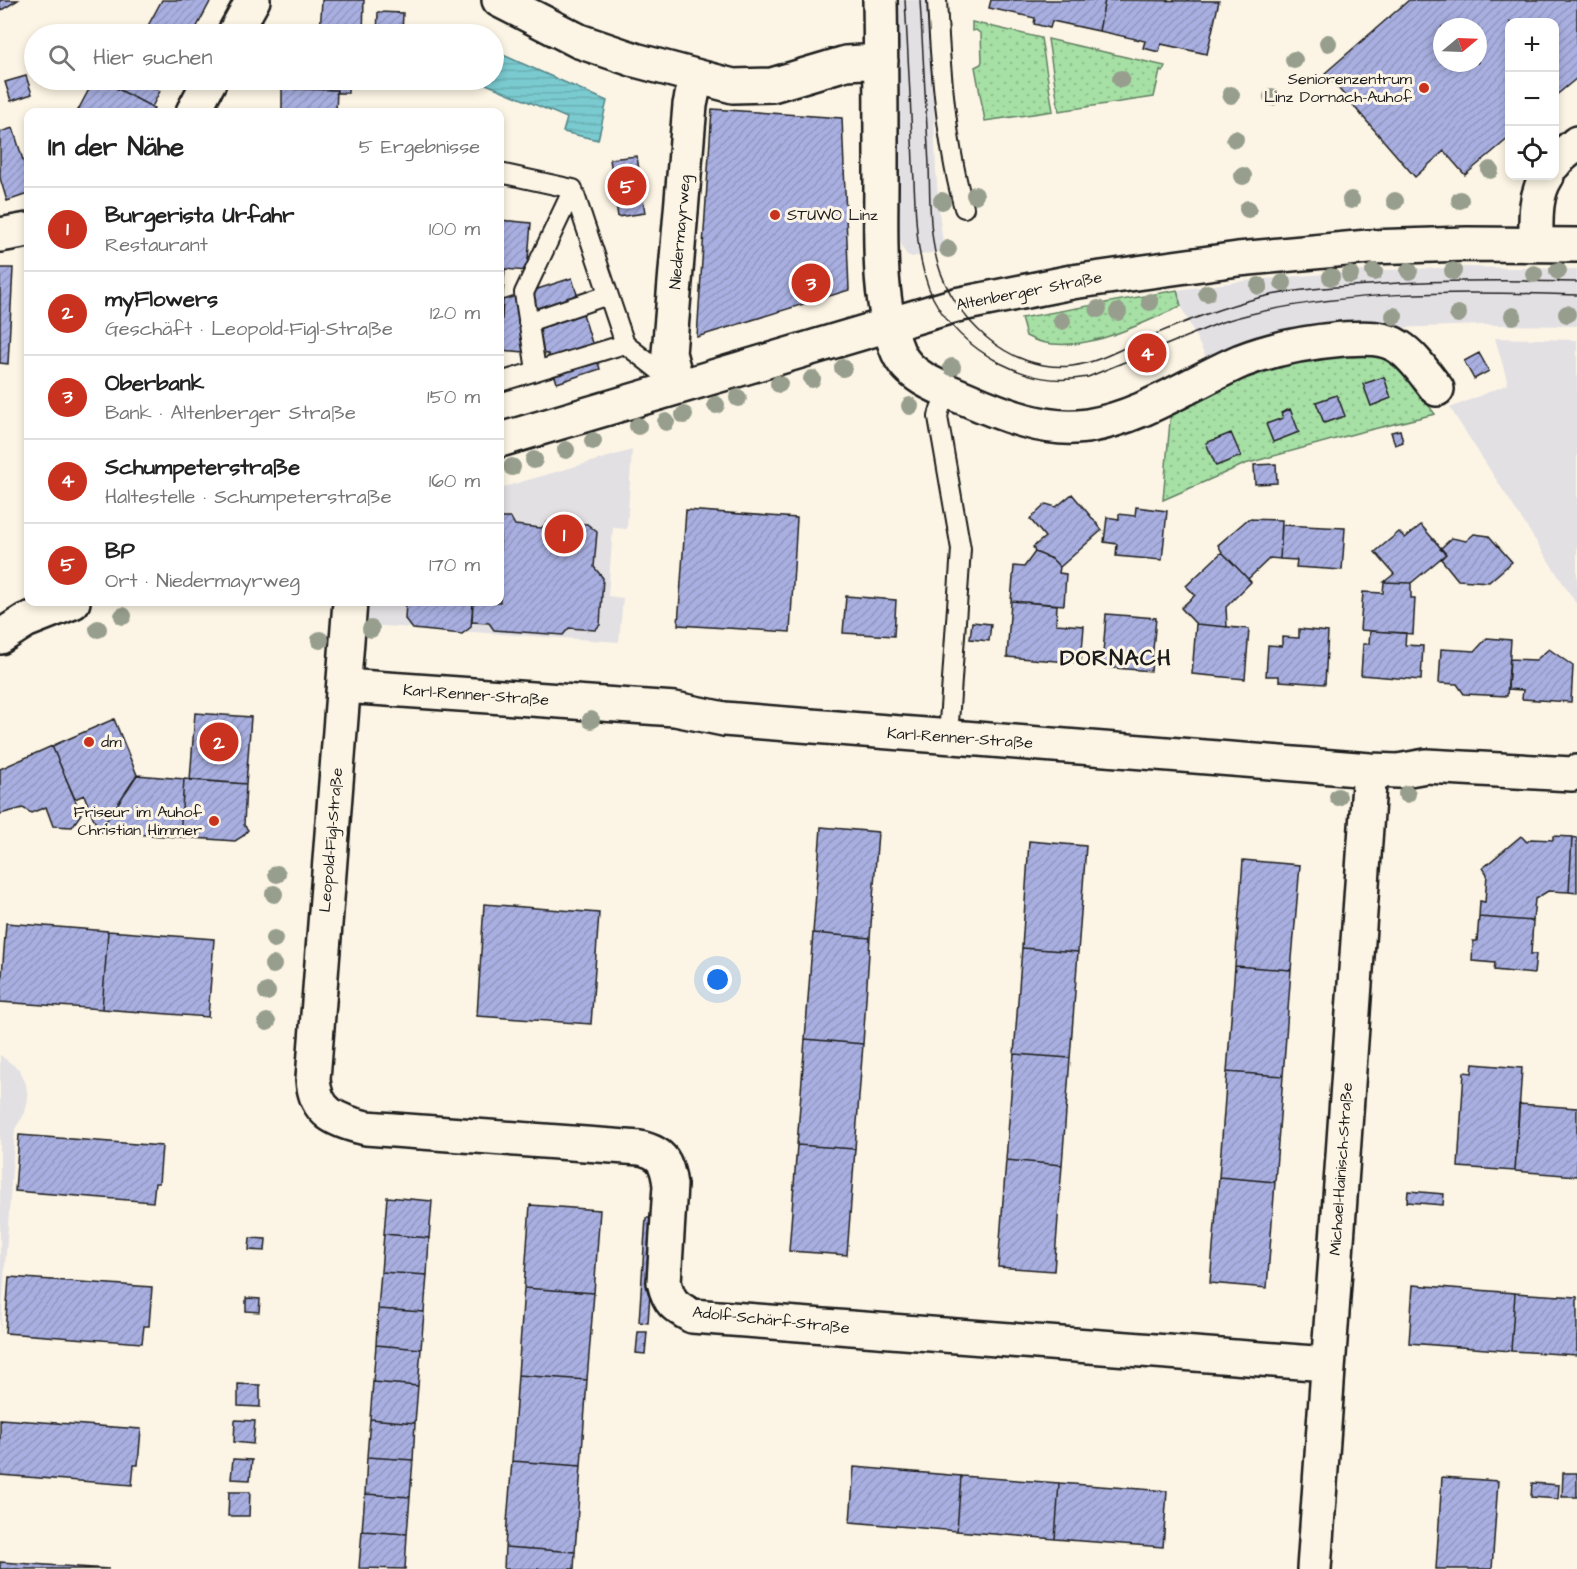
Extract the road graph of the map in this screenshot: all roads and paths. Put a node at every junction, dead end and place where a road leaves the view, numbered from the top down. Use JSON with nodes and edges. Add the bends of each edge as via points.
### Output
{"nodes":[{"id":1,"x":253,"y":0,"type":"edge"},
{"id":2,"x":499,"y":0,"type":"edge"},
{"id":3,"x":880,"y":0,"type":"edge"},
{"id":4,"x":937,"y":0,"type":"edge"},
{"id":5,"x":240,"y":24,"type":"edge"},
{"id":6,"x":881,"y":61,"type":"junction"},
{"id":7,"x":696,"y":77,"type":"junction"},
{"id":8,"x":204,"y":90,"type":"edge"},
{"id":9,"x":194,"y":108,"type":"edge"},
{"id":10,"x":1577,"y":143,"type":"edge"},
{"id":11,"x":1559,"y":159,"type":"edge"},
{"id":12,"x":504,"y":174,"type":"edge"},
{"id":13,"x":1544,"y":180,"type":"edge"},
{"id":14,"x":573,"y":189,"type":"junction"},
{"id":15,"x":964,"y":208,"type":"dead end"},
{"id":16,"x":24,"y":231,"type":"edge"},
{"id":17,"x":0,"y":235,"type":"edge"},
{"id":18,"x":1536,"y":244,"type":"junction"},
{"id":19,"x":1577,"y":245,"type":"edge"},
{"id":20,"x":608,"y":295,"type":"junction"},
{"id":21,"x":528,"y":322,"type":"junction"},
{"id":22,"x":890,"y":323,"type":"junction"},
{"id":23,"x":625,"y":344,"type":"junction"},
{"id":24,"x":536,"y":370,"type":"junction"},
{"id":25,"x":504,"y":381,"type":"edge"},
{"id":26,"x":678,"y":386,"type":"junction"},
{"id":27,"x":1437,"y":389,"type":"dead end"},
{"id":28,"x":955,"y":394,"type":"junction"},
{"id":29,"x":504,"y":439,"type":"edge"},
{"id":30,"x":63,"y":606,"type":"edge"},
{"id":31,"x":350,"y":606,"type":"edge"},
{"id":32,"x":8,"y":629,"type":"edge"},
{"id":33,"x":344,"y":686,"type":"junction"},
{"id":34,"x":948,"y":737,"type":"junction"},
{"id":35,"x":1370,"y":770,"type":"junction"},
{"id":36,"x":1577,"y":772,"type":"edge"},
{"id":37,"x":313,"y":1079,"type":"joint"},
{"id":38,"x":1327,"y":1364,"type":"junction"},
{"id":39,"x":1314,"y":1569,"type":"edge"}],
"edges":[{"from":1,"to":5,"type":"street"},
{"from":2,"to":7,"type":"street","via":[[579,41]]},
{"from":3,"to":6,"type":"street"},
{"from":4,"to":15,"type":"lane","via":[[945,97]]},
{"from":6,"to":7,"type":"street","via":[[846,63],[761,86],[733,86]]},
{"from":6,"to":22,"type":"street","via":[[881,268]]},
{"from":7,"to":26,"type":"street","name":"Niedermayrweg","via":[[690,105],[669,353]]},
{"from":8,"to":9,"type":"street"},
{"from":10,"to":11,"type":"street"},
{"from":12,"to":14,"type":"lane"},
{"from":13,"to":18,"type":"street","via":[[1536,206]]},
{"from":14,"to":20,"type":"lane"},
{"from":14,"to":21,"type":"lane","via":[[524,293]]},
{"from":16,"to":17,"type":"street"},
{"from":18,"to":19,"type":"street","name":"Altenberger Straße"},
{"from":18,"to":22,"type":"street","name":"Altenberger Straße","via":[[1368,247],[1269,255],[1163,268],[990,298]]},
{"from":20,"to":21,"type":"lane"},
{"from":20,"to":23,"type":"lane"},
{"from":21,"to":24,"type":"lane"},
{"from":22,"to":26,"type":"street","name":"Altenberger Straße"},
{"from":22,"to":28,"type":"street","via":[[905,365]]},
{"from":23,"to":24,"type":"lane"},
{"from":23,"to":26,"type":"lane"},
{"from":24,"to":25,"type":"lane"},
{"from":26,"to":29,"type":"street","name":"Altenberger Straße"},
{"from":27,"to":28,"type":"street","via":[[1399,347],[1381,339],[1361,338],[1268,352],[1124,416],[1086,426],[1037,423],[991,410]]},
{"from":28,"to":34,"type":"lane","via":[[946,398],[938,417],[961,549]]},
{"from":30,"to":32,"type":"street"},
{"from":31,"to":33,"type":"street","name":"Leopold-Figl-Straße"},
{"from":33,"to":34,"type":"street","name":"Karl-Renner-Straße","via":[[675,709],[724,719]]},
{"from":33,"to":37,"type":"street","name":"Leopold-Figl-Straße"},
{"from":34,"to":35,"type":"street","name":"Karl-Renner-Straße"},
{"from":35,"to":36,"type":"street","name":"Karl-Renner-Straße","via":[[1426,766]]},
{"from":35,"to":38,"type":"street","name":"Michael-Hainisch-Straße"},
{"from":37,"to":38,"type":"street","name":"Adolf-Schärf-Straße","via":[[318,1102],[329,1114],[366,1128],[640,1148],[660,1155],[668,1169],[670,1185],[664,1282],[668,1298],[692,1316]]},
{"from":38,"to":39,"type":"street","name":"Michael-Hainisch-Straße"}]}
